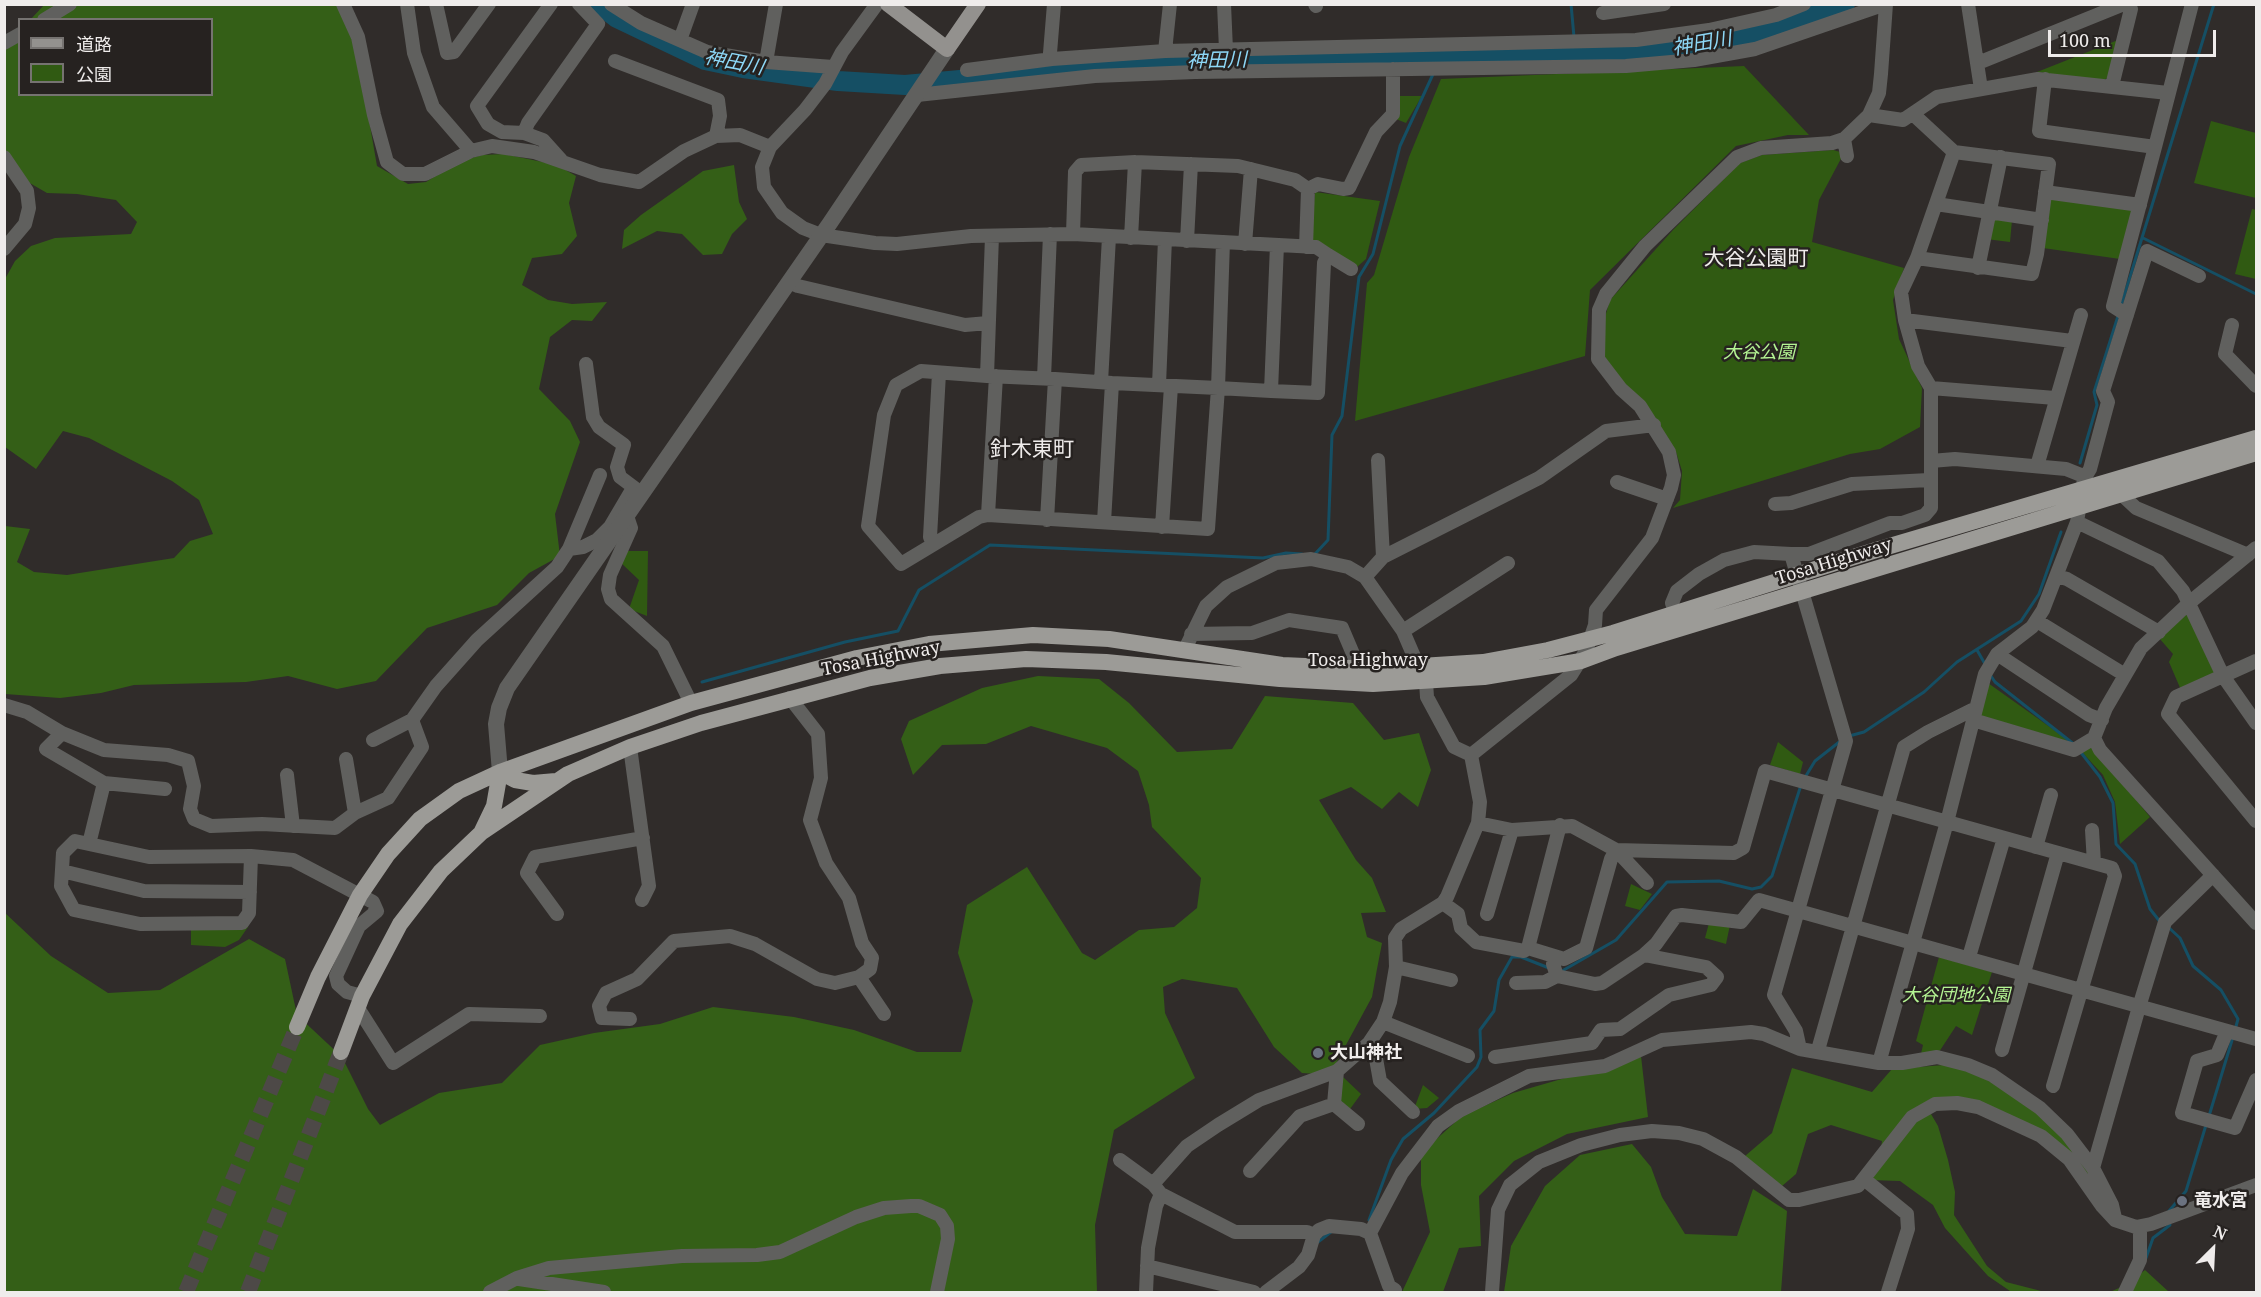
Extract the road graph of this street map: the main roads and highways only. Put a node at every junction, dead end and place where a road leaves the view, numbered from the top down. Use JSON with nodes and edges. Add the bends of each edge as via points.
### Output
{"nodes":[{"id":1,"x":978,"y":4,"type":"edge"},
{"id":2,"x":890,"y":6,"type":"edge"},
{"id":3,"x":2256,"y":438,"type":"edge"},
{"id":4,"x":2256,"y":453,"type":"edge"},
{"id":5,"x":2081,"y":499,"type":"junction"},
{"id":6,"x":1800,"y":584,"type":"junction"},
{"id":7,"x":1422,"y":675,"type":"junction"},
{"id":8,"x":500,"y":772,"type":"junction"},
{"id":9,"x":556,"y":781,"type":"junction"},
{"id":10,"x":482,"y":832,"type":"junction"},
{"id":11,"x":297,"y":1028,"type":"tunnel mouth"},
{"id":12,"x":341,"y":1052,"type":"tunnel mouth"}],
"edges":[{"from":1,"to":2,"type":"main road","via":[[947,49]]},
{"from":3,"to":5,"type":"highway","name":"Tosa Highway"},
{"from":4,"to":5,"type":"highway","name":"Tosa Highway","via":[[2121,494]]},
{"from":5,"to":6,"type":"highway","name":"Tosa Highway"},
{"from":6,"to":7,"type":"highway","name":"Tosa Highway","via":[[1590,639]]},
{"from":6,"to":7,"type":"highway","name":"Tosa Highway","via":[[1581,661],[1484,677]]},
{"from":7,"to":8,"type":"highway","name":"Tosa Highway","via":[[1282,665],[1188,642],[1033,635],[929,644],[845,660],[691,703]]},
{"from":7,"to":9,"type":"highway","name":"Tosa Highway","via":[[1373,684],[1106,662],[1026,659],[940,666],[870,678],[701,723],[630,747]]},
{"from":8,"to":9,"type":"highway","via":[[533,783]]},
{"from":8,"to":10,"type":"highway","via":[[494,806]]},
{"from":8,"to":11,"type":"highway","name":"Tosa Highway","via":[[459,791],[420,819],[388,854],[360,895]]},
{"from":9,"to":10,"type":"highway","name":"Tosa Highway"},
{"from":10,"to":12,"type":"highway","via":[[441,871],[400,924],[360,1002]]}]}
